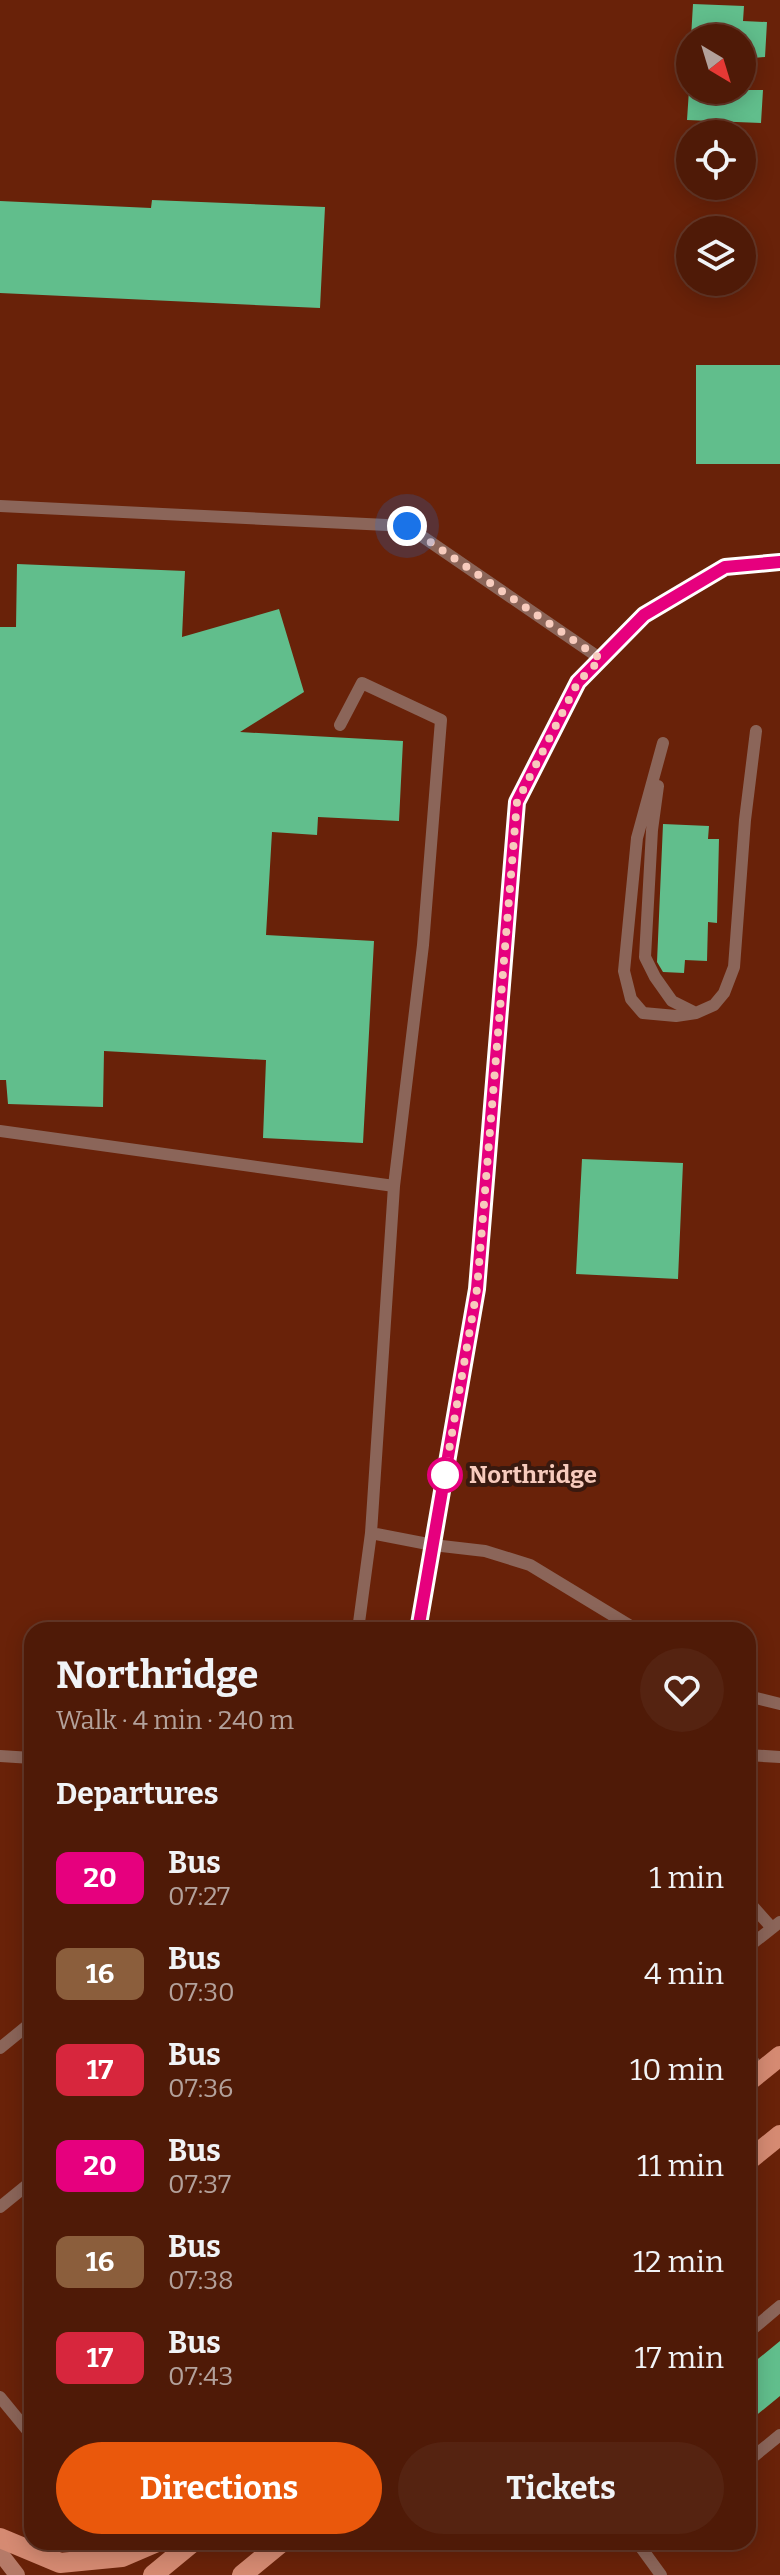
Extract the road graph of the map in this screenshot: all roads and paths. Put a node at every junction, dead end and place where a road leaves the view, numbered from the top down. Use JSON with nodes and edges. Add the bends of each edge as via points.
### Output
{"nodes":[{"id":1,"x":0,"y":506,"type":"edge"},
{"id":2,"x":780,"y":562,"type":"edge"},
{"id":3,"x":601,"y":659,"type":"junction"},
{"id":4,"x":340,"y":725,"type":"dead end"},
{"id":5,"x":756,"y":731,"type":"dead end"},
{"id":6,"x":696,"y":1013,"type":"junction"},
{"id":7,"x":0,"y":1131,"type":"edge"},
{"id":8,"x":394,"y":1186,"type":"junction"},
{"id":9,"x":371,"y":1533,"type":"junction"},
{"id":10,"x":433,"y":1545,"type":"junction"},
{"id":11,"x":359,"y":1622,"type":"edge"},
{"id":12,"x":419,"y":1622,"type":"edge"},
{"id":13,"x":624,"y":1622,"type":"edge"},
{"id":14,"x":756,"y":1698,"type":"edge"},
{"id":15,"x":780,"y":1704,"type":"edge"},
{"id":16,"x":0,"y":1756,"type":"edge"},
{"id":17,"x":756,"y":1756,"type":"edge"},
{"id":18,"x":780,"y":1757,"type":"edge"},
{"id":19,"x":24,"y":1758,"type":"edge"},
{"id":20,"x":756,"y":1908,"type":"edge"},
{"id":21,"x":776,"y":1925,"type":"edge"},
{"id":22,"x":756,"y":1941,"type":"edge"},
{"id":23,"x":24,"y":2028,"type":"edge"},
{"id":24,"x":0,"y":2048,"type":"edge"},
{"id":25,"x":780,"y":2056,"type":"edge"},
{"id":26,"x":756,"y":2067,"type":"edge"},
{"id":27,"x":780,"y":2135,"type":"edge"},
{"id":28,"x":756,"y":2154,"type":"edge"},
{"id":29,"x":24,"y":2188,"type":"edge"},
{"id":30,"x":0,"y":2207,"type":"edge"},
{"id":31,"x":780,"y":2306,"type":"edge"},
{"id":32,"x":756,"y":2326,"type":"edge"},
{"id":33,"x":0,"y":2397,"type":"edge"},
{"id":34,"x":24,"y":2426,"type":"edge"},
{"id":35,"x":780,"y":2435,"type":"edge"},
{"id":36,"x":756,"y":2454,"type":"edge"},
{"id":37,"x":0,"y":2538,"type":"edge"},
{"id":38,"x":24,"y":2548,"type":"edge"},
{"id":39,"x":29,"y":2550,"type":"edge"},
{"id":40,"x":138,"y":2550,"type":"edge"},
{"id":41,"x":183,"y":2550,"type":"edge"},
{"id":42,"x":272,"y":2550,"type":"edge"},
{"id":43,"x":643,"y":2550,"type":"edge"},
{"id":44,"x":0,"y":2553,"type":"edge"},
{"id":45,"x":17,"y":2575,"type":"edge"},
{"id":46,"x":153,"y":2575,"type":"edge"},
{"id":47,"x":242,"y":2575,"type":"edge"},
{"id":48,"x":661,"y":2575,"type":"edge"}],
"edges":[{"from":1,"to":3,"type":"lane","via":[[407,526]]},
{"from":2,"to":3,"type":"lane","via":[[725,567],[644,615]]},
{"from":3,"to":10,"type":"lane","via":[[578,682],[517,802],[477,1289]]},
{"from":4,"to":8,"type":"lane","via":[[362,683],[441,720],[423,945]]},
{"from":5,"to":6,"type":"lane","via":[[734,967],[724,993]]},
{"from":6,"to":6,"type":"lane","via":[[643,1013],[631,999],[624,971],[637,838],[663,743],[645,957],[672,1001]]},
{"from":7,"to":8,"type":"lane"},
{"from":8,"to":9,"type":"lane"},
{"from":9,"to":10,"type":"lane"},
{"from":9,"to":11,"type":"lane"},
{"from":10,"to":12,"type":"lane"},
{"from":10,"to":13,"type":"lane","via":[[485,1551],[530,1565]]},
{"from":14,"to":15,"type":"lane"},
{"from":16,"to":19,"type":"lane"},
{"from":17,"to":18,"type":"lane"},
{"from":20,"to":21,"type":"lane"},
{"from":21,"to":22,"type":"lane"},
{"from":23,"to":24,"type":"lane"},
{"from":25,"to":26,"type":"main road"},
{"from":27,"to":28,"type":"main road"},
{"from":29,"to":30,"type":"lane"},
{"from":31,"to":32,"type":"lane"},
{"from":33,"to":34,"type":"lane"},
{"from":35,"to":36,"type":"lane"},
{"from":37,"to":38,"type":"main road"},
{"from":39,"to":40,"type":"main road","via":[[60,2563],[122,2557]]},
{"from":41,"to":46,"type":"main road"},
{"from":42,"to":47,"type":"main road"},
{"from":43,"to":48,"type":"lane"},
{"from":44,"to":45,"type":"main road"}]}
